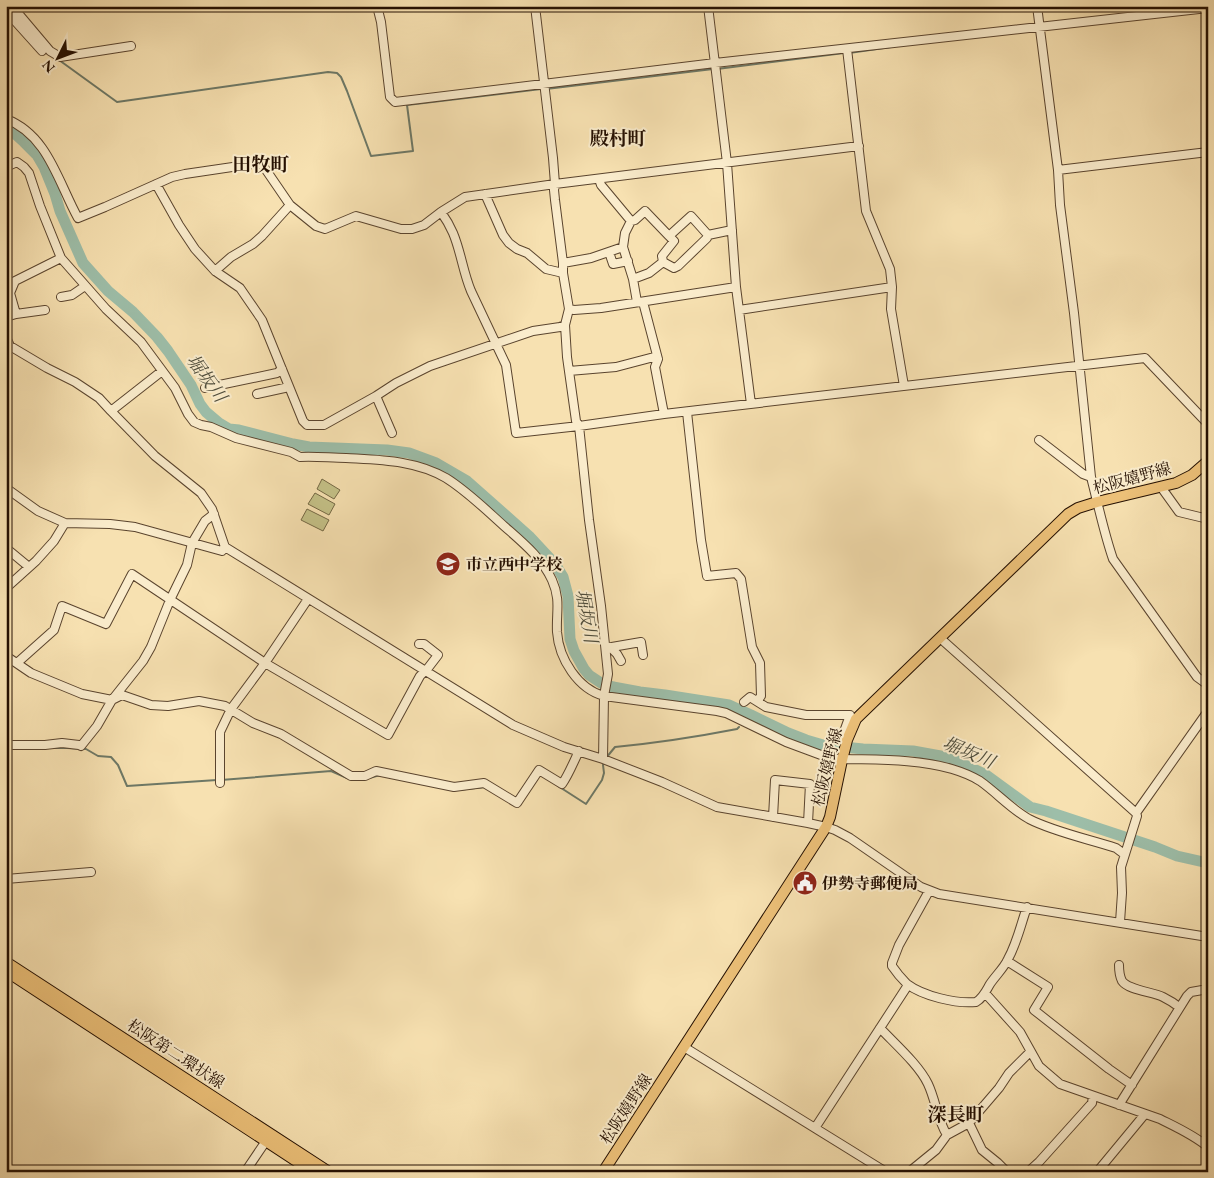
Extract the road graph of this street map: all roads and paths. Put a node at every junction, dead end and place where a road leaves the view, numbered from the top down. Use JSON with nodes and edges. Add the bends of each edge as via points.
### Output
{"nodes":[{"id":1,"x":12,"y":6,"type":"edge"},
{"id":2,"x":377,"y":6,"type":"edge"},
{"id":3,"x":535,"y":6,"type":"edge"},
{"id":4,"x":708,"y":6,"type":"edge"},
{"id":5,"x":1037,"y":6,"type":"edge"},
{"id":6,"x":1208,"y":8,"type":"edge"},
{"id":7,"x":6,"y":11,"type":"edge"},
{"id":8,"x":1040,"y":26,"type":"junction"},
{"id":9,"x":131,"y":46,"type":"dead end"},
{"id":10,"x":42,"y":51,"type":"dead end"},
{"id":11,"x":848,"y":52,"type":"junction"},
{"id":12,"x":716,"y":67,"type":"junction"},
{"id":13,"x":545,"y":87,"type":"junction"},
{"id":14,"x":6,"y":119,"type":"edge"},
{"id":15,"x":859,"y":146,"type":"junction"},
{"id":16,"x":1208,"y":152,"type":"edge"},
{"id":17,"x":727,"y":163,"type":"junction"},
{"id":18,"x":6,"y":167,"type":"edge"},
{"id":19,"x":1058,"y":170,"type":"junction"},
{"id":20,"x":599,"y":179,"type":"junction"},
{"id":21,"x":156,"y":184,"type":"junction"},
{"id":22,"x":555,"y":184,"type":"junction"},
{"id":23,"x":485,"y":194,"type":"junction"},
{"id":24,"x":290,"y":205,"type":"junction"},
{"id":25,"x":441,"y":212,"type":"junction"},
{"id":26,"x":631,"y":221,"type":"junction"},
{"id":27,"x":732,"y":230,"type":"junction"},
{"id":28,"x":708,"y":235,"type":"junction"},
{"id":29,"x":669,"y":236,"type":"junction"},
{"id":30,"x":623,"y":247,"type":"junction"},
{"id":31,"x":609,"y":252,"type":"junction"},
{"id":32,"x":61,"y":258,"type":"junction"},
{"id":33,"x":628,"y":261,"type":"junction"},
{"id":34,"x":663,"y":262,"type":"junction"},
{"id":35,"x":563,"y":263,"type":"junction"},
{"id":36,"x":215,"y":271,"type":"junction"},
{"id":37,"x":563,"y":273,"type":"junction"},
{"id":38,"x":633,"y":279,"type":"junction"},
{"id":39,"x":85,"y":286,"type":"junction"},
{"id":40,"x":736,"y":287,"type":"junction"},
{"id":41,"x":892,"y":287,"type":"junction"},
{"id":42,"x":61,"y":297,"type":"dead end"},
{"id":43,"x":640,"y":302,"type":"junction"},
{"id":44,"x":569,"y":309,"type":"junction"},
{"id":45,"x":45,"y":310,"type":"dead end"},
{"id":46,"x":739,"y":310,"type":"junction"},
{"id":47,"x":16,"y":314,"type":"junction"},
{"id":48,"x":6,"y":317,"type":"edge"},
{"id":49,"x":565,"y":325,"type":"junction"},
{"id":50,"x":6,"y":337,"type":"edge"},
{"id":51,"x":496,"y":343,"type":"junction"},
{"id":52,"x":8,"y":348,"type":"edge"},
{"id":53,"x":658,"y":359,"type":"junction"},
{"id":54,"x":1079,"y":366,"type":"junction"},
{"id":55,"x":282,"y":369,"type":"junction"},
{"id":56,"x":162,"y":371,"type":"junction"},
{"id":57,"x":569,"y":371,"type":"junction"},
{"id":58,"x":904,"y":386,"type":"junction"},
{"id":59,"x":289,"y":387,"type":"junction"},
{"id":60,"x":206,"y":388,"type":"dead end"},
{"id":61,"x":257,"y":394,"type":"dead end"},
{"id":62,"x":376,"y":396,"type":"junction"},
{"id":63,"x":750,"y":404,"type":"junction"},
{"id":64,"x":111,"y":411,"type":"junction"},
{"id":65,"x":688,"y":412,"type":"junction"},
{"id":66,"x":664,"y":414,"type":"junction"},
{"id":67,"x":1208,"y":424,"type":"edge"},
{"id":68,"x":579,"y":426,"type":"junction"},
{"id":69,"x":392,"y":433,"type":"dead end"},
{"id":70,"x":1039,"y":440,"type":"dead end"},
{"id":71,"x":1208,"y":461,"type":"edge"},
{"id":72,"x":1091,"y":477,"type":"junction"},
{"id":73,"x":1161,"y":487,"type":"junction"},
{"id":74,"x":6,"y":488,"type":"edge"},
{"id":75,"x":1097,"y":502,"type":"junction"},
{"id":76,"x":214,"y":514,"type":"junction"},
{"id":77,"x":1208,"y":519,"type":"edge"},
{"id":78,"x":66,"y":523,"type":"junction"},
{"id":79,"x":192,"y":543,"type":"junction"},
{"id":80,"x":6,"y":548,"type":"edge"},
{"id":81,"x":225,"y":548,"type":"junction"},
{"id":82,"x":29,"y":567,"type":"junction"},
{"id":83,"x":6,"y":588,"type":"edge"},
{"id":84,"x":308,"y":598,"type":"junction"},
{"id":85,"x":170,"y":600,"type":"junction"},
{"id":86,"x":940,"y":638,"type":"junction"},
{"id":87,"x":419,"y":644,"type":"dead end"},
{"id":88,"x":608,"y":648,"type":"junction"},
{"id":89,"x":643,"y":655,"type":"dead end"},
{"id":90,"x":6,"y":656,"type":"edge"},
{"id":91,"x":621,"y":661,"type":"dead end"},
{"id":92,"x":18,"y":663,"type":"junction"},
{"id":93,"x":265,"y":663,"type":"junction"},
{"id":94,"x":425,"y":670,"type":"junction"},
{"id":95,"x":1208,"y":685,"type":"edge"},
{"id":96,"x":604,"y":694,"type":"junction"},
{"id":97,"x":112,"y":700,"type":"junction"},
{"id":98,"x":757,"y":701,"type":"junction"},
{"id":99,"x":744,"y":702,"type":"dead end"},
{"id":100,"x":231,"y":709,"type":"junction"},
{"id":101,"x":1208,"y":711,"type":"edge"},
{"id":102,"x":848,"y":740,"type":"junction"},
{"id":103,"x":6,"y":745,"type":"edge"},
{"id":104,"x":579,"y":751,"type":"junction"},
{"id":105,"x":605,"y":760,"type":"junction"},
{"id":106,"x":842,"y":760,"type":"junction"},
{"id":107,"x":220,"y":780,"type":"dead end"},
{"id":108,"x":1136,"y":813,"type":"junction"},
{"id":109,"x":773,"y":817,"type":"junction"},
{"id":110,"x":808,"y":823,"type":"junction"},
{"id":111,"x":826,"y":827,"type":"junction"},
{"id":112,"x":1125,"y":852,"type":"junction"},
{"id":113,"x":91,"y":872,"type":"dead end"},
{"id":114,"x":6,"y":879,"type":"edge"},
{"id":115,"x":929,"y":891,"type":"junction"},
{"id":116,"x":1027,"y":907,"type":"junction"},
{"id":117,"x":1120,"y":922,"type":"junction"},
{"id":118,"x":1208,"y":937,"type":"edge"},
{"id":119,"x":1007,"y":961,"type":"junction"},
{"id":120,"x":6,"y":962,"type":"edge"},
{"id":121,"x":1118,"y":965,"type":"dead end"},
{"id":122,"x":6,"y":972,"type":"edge"},
{"id":123,"x":908,"y":985,"type":"junction"},
{"id":124,"x":1208,"y":989,"type":"edge"},
{"id":125,"x":985,"y":993,"type":"junction"},
{"id":126,"x":1179,"y":1007,"type":"junction"},
{"id":127,"x":880,"y":1028,"type":"junction"},
{"id":128,"x":684,"y":1047,"type":"junction"},
{"id":129,"x":1030,"y":1052,"type":"junction"},
{"id":130,"x":1132,"y":1085,"type":"junction"},
{"id":131,"x":1093,"y":1096,"type":"junction"},
{"id":132,"x":1119,"y":1106,"type":"junction"},
{"id":133,"x":1145,"y":1114,"type":"junction"},
{"id":134,"x":969,"y":1122,"type":"junction"},
{"id":135,"x":815,"y":1128,"type":"junction"},
{"id":136,"x":947,"y":1135,"type":"junction"},
{"id":137,"x":266,"y":1141,"type":"junction"},
{"id":138,"x":1208,"y":1147,"type":"edge"},
{"id":139,"x":245,"y":1172,"type":"edge"},
{"id":140,"x":314,"y":1172,"type":"edge"},
{"id":141,"x":329,"y":1172,"type":"edge"},
{"id":142,"x":603,"y":1172,"type":"edge"},
{"id":143,"x":886,"y":1172,"type":"edge"},
{"id":144,"x":909,"y":1172,"type":"edge"},
{"id":145,"x":1007,"y":1172,"type":"edge"},
{"id":146,"x":1028,"y":1172,"type":"edge"},
{"id":147,"x":1097,"y":1172,"type":"edge"}],
"edges":[{"from":1,"to":9,"type":"street","via":[[50,51],[60,57]]},
{"from":2,"to":13,"type":"street","via":[[390,97],[396,102]]},
{"from":3,"to":13,"type":"street"},
{"from":4,"to":12,"type":"street"},
{"from":5,"to":8,"type":"street"},
{"from":6,"to":8,"type":"street"},
{"from":7,"to":10,"type":"street"},
{"from":8,"to":11,"type":"street"},
{"from":8,"to":19,"type":"street"},
{"from":11,"to":12,"type":"street"},
{"from":11,"to":15,"type":"street"},
{"from":12,"to":13,"type":"street"},
{"from":12,"to":17,"type":"street"},
{"from":13,"to":22,"type":"street"},
{"from":14,"to":21,"type":"street","via":[[27,130],[42,147],[78,218]]},
{"from":15,"to":17,"type":"street"},
{"from":15,"to":41,"type":"street","via":[[866,211],[890,269]]},
{"from":16,"to":19,"type":"street"},
{"from":17,"to":20,"type":"street"},
{"from":17,"to":27,"type":"street"},
{"from":18,"to":32,"type":"street","via":[[18,162],[29,174]]},
{"from":19,"to":54,"type":"street"},
{"from":20,"to":22,"type":"street"},
{"from":20,"to":26,"type":"street"},
{"from":21,"to":24,"type":"street","via":[[186,174],[259,163]]},
{"from":21,"to":36,"type":"street","via":[[190,243]]},
{"from":22,"to":23,"type":"street"},
{"from":22,"to":35,"type":"street"},
{"from":23,"to":25,"type":"street","via":[[465,197]]},
{"from":23,"to":37,"type":"street","via":[[509,243],[546,269]]},
{"from":24,"to":25,"type":"street","via":[[316,226],[325,229],[356,216],[412,229],[424,226]]},
{"from":24,"to":36,"type":"street","via":[[253,244]]},
{"from":25,"to":51,"type":"street","via":[[454,235],[467,282]]},
{"from":26,"to":29,"type":"street","via":[[645,211]]},
{"from":26,"to":30,"type":"street"},
{"from":27,"to":28,"type":"street"},
{"from":27,"to":40,"type":"street"},
{"from":28,"to":29,"type":"street","via":[[691,216]]},
{"from":28,"to":34,"type":"street","via":[[678,266],[674,268]]},
{"from":29,"to":34,"type":"street","via":[[674,241],[662,256]]},
{"from":30,"to":31,"type":"street"},
{"from":30,"to":33,"type":"street"},
{"from":31,"to":33,"type":"street","via":[[612,264]]},
{"from":31,"to":35,"type":"street"},
{"from":32,"to":39,"type":"street"},
{"from":32,"to":47,"type":"street","via":[[15,281],[10,293]]},
{"from":33,"to":38,"type":"street"},
{"from":34,"to":38,"type":"street","via":[[649,273]]},
{"from":35,"to":37,"type":"street"},
{"from":36,"to":55,"type":"street","via":[[240,288],[262,320]]},
{"from":37,"to":44,"type":"street"},
{"from":38,"to":43,"type":"street"},
{"from":39,"to":42,"type":"street","via":[[72,295]]},
{"from":39,"to":56,"type":"street","via":[[141,342]]},
{"from":40,"to":43,"type":"street"},
{"from":40,"to":46,"type":"street"},
{"from":41,"to":46,"type":"street"},
{"from":41,"to":58,"type":"street","via":[[891,309]]},
{"from":43,"to":44,"type":"street"},
{"from":43,"to":53,"type":"street"},
{"from":44,"to":49,"type":"street"},
{"from":45,"to":47,"type":"street"},
{"from":46,"to":63,"type":"street"},
{"from":47,"to":48,"type":"street"},
{"from":49,"to":51,"type":"street","via":[[533,330]]},
{"from":49,"to":57,"type":"street"},
{"from":50,"to":52,"type":"street"},
{"from":51,"to":62,"type":"street","via":[[430,366]]},
{"from":51,"to":68,"type":"street","via":[[506,365],[516,433]]},
{"from":52,"to":64,"type":"street","via":[[83,387]]},
{"from":53,"to":57,"type":"street","via":[[654,357],[616,367]]},
{"from":53,"to":66,"type":"street","via":[[656,367]]},
{"from":54,"to":58,"type":"street"},
{"from":54,"to":67,"type":"street","via":[[1145,358]]},
{"from":54,"to":72,"type":"street"},
{"from":55,"to":59,"type":"street"},
{"from":55,"to":60,"type":"street","via":[[277,373]]},
{"from":56,"to":64,"type":"street"},
{"from":56,"to":96,"type":"street","via":[[188,414],[200,425],[300,457],[390,460],[413,464],[438,474],[465,491],[544,565],[556,590],[557,632],[563,655],[582,684]]},
{"from":57,"to":68,"type":"street"},
{"from":58,"to":63,"type":"street"},
{"from":59,"to":61,"type":"street"},
{"from":59,"to":62,"type":"street","via":[[307,425],[324,425]]},
{"from":62,"to":69,"type":"street"},
{"from":63,"to":65,"type":"street"},
{"from":64,"to":76,"type":"street","via":[[155,456],[201,493]]},
{"from":65,"to":66,"type":"street"},
{"from":65,"to":98,"type":"street","via":[[707,576],[736,573],[741,579],[752,647],[760,663],[761,696]]},
{"from":66,"to":68,"type":"street"},
{"from":68,"to":88,"type":"street"},
{"from":70,"to":72,"type":"street"},
{"from":71,"to":73,"type":"main road","name":"松阪嬉野線","via":[[1192,475]]},
{"from":72,"to":75,"type":"street"},
{"from":73,"to":75,"type":"main road","name":"松阪嬉野線"},
{"from":73,"to":77,"type":"street","via":[[1179,512]]},
{"from":74,"to":78,"type":"street","via":[[38,511]]},
{"from":75,"to":86,"type":"main road","name":"松阪嬉野線","via":[[1068,514]]},
{"from":75,"to":95,"type":"street","via":[[1113,560],[1197,678]]},
{"from":76,"to":79,"type":"street","via":[[205,521]]},
{"from":76,"to":81,"type":"street"},
{"from":78,"to":79,"type":"street","via":[[135,527]]},
{"from":78,"to":82,"type":"street"},
{"from":79,"to":81,"type":"street","via":[[222,551]]},
{"from":79,"to":85,"type":"street","via":[[187,565]]},
{"from":80,"to":82,"type":"street"},
{"from":81,"to":84,"type":"street"},
{"from":82,"to":83,"type":"street"},
{"from":84,"to":93,"type":"street"},
{"from":84,"to":94,"type":"street"},
{"from":85,"to":92,"type":"street","via":[[132,574],[106,624],[62,606],[54,630]]},
{"from":85,"to":93,"type":"street"},
{"from":85,"to":97,"type":"street","via":[[143,661]]},
{"from":86,"to":102,"type":"main road","name":"松阪嬉野線","via":[[856,719]]},
{"from":86,"to":108,"type":"street"},
{"from":87,"to":94,"type":"street","via":[[424,644],[438,655]]},
{"from":88,"to":89,"type":"street","via":[[641,642]]},
{"from":88,"to":91,"type":"street"},
{"from":88,"to":96,"type":"street"},
{"from":90,"to":92,"type":"street"},
{"from":92,"to":97,"type":"street","via":[[31,673],[80,693]]},
{"from":93,"to":94,"type":"street","via":[[388,735]]},
{"from":93,"to":100,"type":"street"},
{"from":94,"to":104,"type":"street","via":[[513,725]]},
{"from":96,"to":105,"type":"street"},
{"from":96,"to":106,"type":"street","via":[[726,713],[786,742]]},
{"from":97,"to":100,"type":"street","via":[[122,695],[151,705],[199,701]]},
{"from":97,"to":103,"type":"street","via":[[81,746],[62,743]]},
{"from":98,"to":99,"type":"street","via":[[750,697]]},
{"from":98,"to":102,"type":"street","via":[[766,707],[806,715],[850,715],[841,740]]},
{"from":100,"to":104,"type":"street","via":[[253,723],[282,734],[351,776],[365,776],[376,771],[454,787],[484,783],[517,803],[539,770],[562,784]]},
{"from":100,"to":107,"type":"street","via":[[220,732]]},
{"from":101,"to":108,"type":"street"},
{"from":102,"to":106,"type":"main road","name":"松阪嬉野線"},
{"from":104,"to":105,"type":"street"},
{"from":105,"to":109,"type":"street","via":[[717,806]]},
{"from":106,"to":111,"type":"main road","name":"松阪嬉野線"},
{"from":106,"to":112,"type":"street","via":[[894,760],[951,768],[974,777],[1035,822]]},
{"from":108,"to":112,"type":"street"},
{"from":109,"to":110,"type":"street"},
{"from":109,"to":110,"type":"street","via":[[775,780],[810,784]]},
{"from":110,"to":111,"type":"street"},
{"from":111,"to":115,"type":"street","via":[[850,838]]},
{"from":111,"to":128,"type":"main road","name":"松阪嬉野線"},
{"from":112,"to":117,"type":"street","via":[[1121,867]]},
{"from":113,"to":114,"type":"street"},
{"from":115,"to":116,"type":"street"},
{"from":115,"to":123,"type":"street","via":[[892,963]]},
{"from":116,"to":117,"type":"street"},
{"from":116,"to":119,"type":"street"},
{"from":117,"to":118,"type":"street"},
{"from":119,"to":125,"type":"street"},
{"from":119,"to":130,"type":"street","via":[[1048,988],[1034,1010]]},
{"from":120,"to":141,"type":"main road","name":"松阪第二環状線"},
{"from":121,"to":126,"type":"street","via":[[1124,983],[1161,996]]},
{"from":122,"to":137,"type":"main road","name":"松阪第二環状線"},
{"from":123,"to":125,"type":"street","via":[[950,1000],[976,1002]]},
{"from":123,"to":127,"type":"street"},
{"from":124,"to":126,"type":"street","via":[[1191,992]]},
{"from":125,"to":129,"type":"street","via":[[1020,1032]]},
{"from":126,"to":130,"type":"street"},
{"from":127,"to":135,"type":"street"},
{"from":127,"to":136,"type":"street","via":[[928,1083],[941,1126]]},
{"from":128,"to":135,"type":"street"},
{"from":128,"to":142,"type":"main road","name":"松阪嬉野線"},
{"from":129,"to":131,"type":"street","via":[[1042,1069],[1060,1084]]},
{"from":129,"to":134,"type":"street"},
{"from":130,"to":132,"type":"street"},
{"from":131,"to":132,"type":"street"},
{"from":131,"to":146,"type":"street","via":[[1092,1103]]},
{"from":132,"to":133,"type":"street"},
{"from":133,"to":138,"type":"street","via":[[1173,1125]]},
{"from":133,"to":147,"type":"street"},
{"from":134,"to":136,"type":"street"},
{"from":134,"to":145,"type":"street","via":[[982,1150]]},
{"from":135,"to":143,"type":"street"},
{"from":136,"to":144,"type":"street","via":[[936,1150]]},
{"from":137,"to":139,"type":"street"},
{"from":137,"to":140,"type":"main road","name":"松阪第二環状線"}]}
